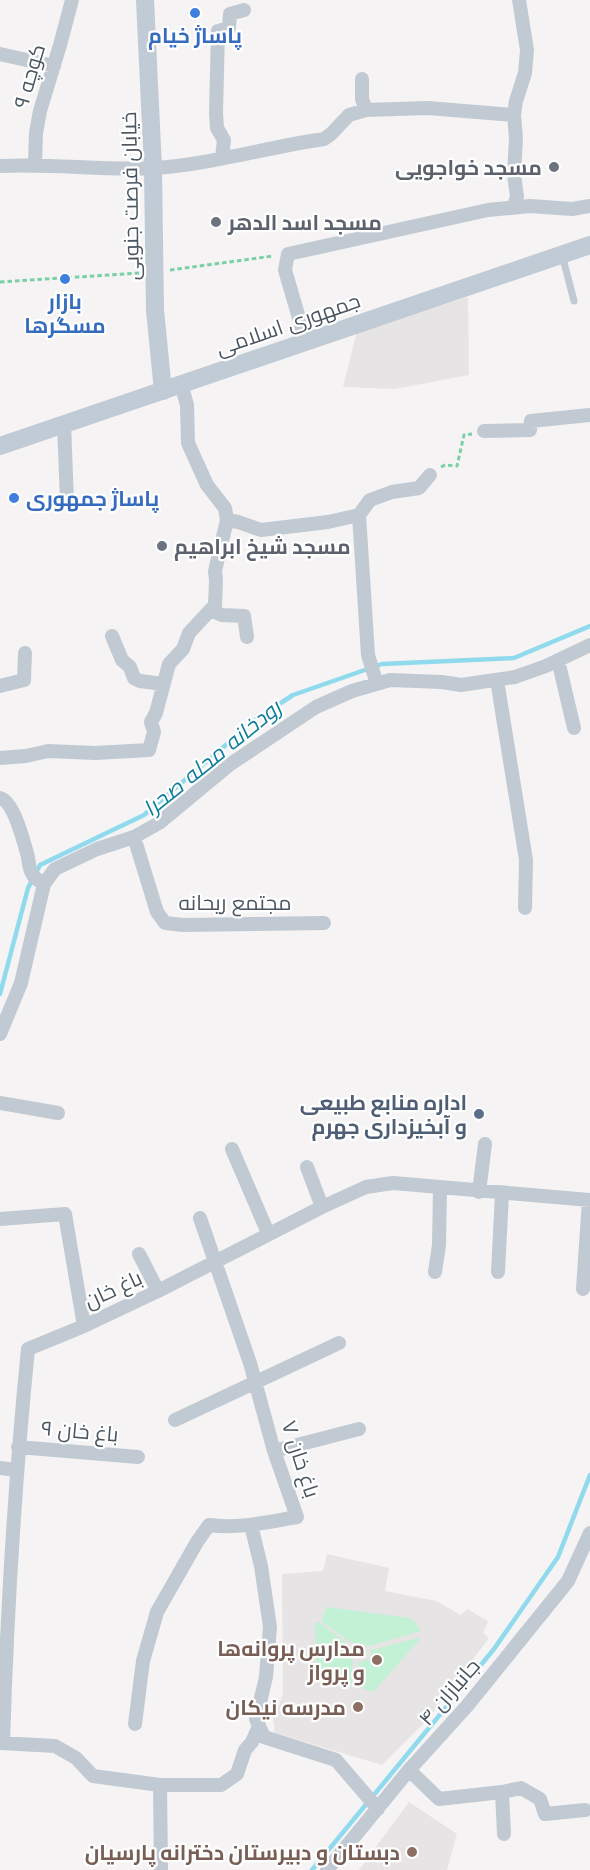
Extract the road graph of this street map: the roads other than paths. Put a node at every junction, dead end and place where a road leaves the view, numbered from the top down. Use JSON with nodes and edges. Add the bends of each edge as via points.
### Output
{"nodes":[{"id":1,"x":72,"y":0,"type":"edge"},
{"id":2,"x":145,"y":0,"type":"edge"},
{"id":3,"x":519,"y":0,"type":"edge"},
{"id":4,"x":244,"y":10,"type":"dead end"},
{"id":5,"x":0,"y":54,"type":"edge"},
{"id":6,"x":54,"y":66,"type":"junction"},
{"id":7,"x":362,"y":79,"type":"dead end"},
{"id":8,"x":366,"y":110,"type":"junction"},
{"id":9,"x":514,"y":116,"type":"junction"},
{"id":10,"x":222,"y":158,"type":"junction"},
{"id":11,"x":35,"y":164,"type":"junction"},
{"id":12,"x":0,"y":166,"type":"edge"},
{"id":13,"x":153,"y":168,"type":"junction"},
{"id":14,"x":590,"y":206,"type":"edge"},
{"id":15,"x":514,"y":207,"type":"junction"},
{"id":16,"x":590,"y":245,"type":"edge"},
{"id":17,"x":562,"y":255,"type":"junction"},
{"id":18,"x":574,"y":301,"type":"dead end"},
{"id":19,"x":306,"y":342,"type":"junction"},
{"id":20,"x":181,"y":384,"type":"junction"},
{"id":21,"x":163,"y":391,"type":"junction"},
{"id":22,"x":590,"y":415,"type":"edge"},
{"id":23,"x":64,"y":424,"type":"junction"},
{"id":24,"x":484,"y":432,"type":"road end"},
{"id":25,"x":0,"y":446,"type":"edge"},
{"id":26,"x":430,"y":475,"type":"road end"},
{"id":27,"x":67,"y":501,"type":"dead end"},
{"id":28,"x":359,"y":514,"type":"junction"},
{"id":29,"x":226,"y":520,"type":"junction"},
{"id":30,"x":210,"y":610,"type":"junction"},
{"id":31,"x":111,"y":636,"type":"dead end"},
{"id":32,"x":247,"y":637,"type":"dead end"},
{"id":33,"x":590,"y":645,"type":"edge"},
{"id":34,"x":25,"y":654,"type":"dead end"},
{"id":35,"x":558,"y":660,"type":"junction"},
{"id":36,"x":497,"y":680,"type":"junction"},
{"id":37,"x":377,"y":683,"type":"junction"},
{"id":38,"x":163,"y":684,"type":"junction"},
{"id":39,"x":0,"y":686,"type":"edge"},
{"id":40,"x":574,"y":728,"type":"dead end"},
{"id":41,"x":0,"y":758,"type":"edge"},
{"id":42,"x":0,"y":798,"type":"edge"},
{"id":43,"x":134,"y":837,"type":"junction"},
{"id":44,"x":36,"y":878,"type":"junction"},
{"id":45,"x":525,"y":908,"type":"dead end"},
{"id":46,"x":324,"y":923,"type":"dead end"},
{"id":47,"x":0,"y":1034,"type":"edge"},
{"id":48,"x":0,"y":1103,"type":"edge"},
{"id":49,"x":58,"y":1113,"type":"dead end"},
{"id":50,"x":485,"y":1144,"type":"dead end"},
{"id":51,"x":232,"y":1149,"type":"dead end"},
{"id":52,"x":308,"y":1167,"type":"dead end"},
{"id":53,"x":440,"y":1188,"type":"junction"},
{"id":54,"x":479,"y":1192,"type":"junction"},
{"id":55,"x":502,"y":1194,"type":"junction"},
{"id":56,"x":589,"y":1200,"type":"edge"},
{"id":57,"x":322,"y":1207,"type":"junction"},
{"id":58,"x":200,"y":1218,"type":"dead end"},
{"id":59,"x":0,"y":1219,"type":"edge"},
{"id":60,"x":268,"y":1233,"type":"junction"},
{"id":61,"x":139,"y":1254,"type":"dead end"},
{"id":62,"x":214,"y":1261,"type":"junction"},
{"id":63,"x":435,"y":1272,"type":"dead end"},
{"id":64,"x":498,"y":1272,"type":"dead end"},
{"id":65,"x":583,"y":1289,"type":"dead end"},
{"id":66,"x":158,"y":1291,"type":"junction"},
{"id":67,"x":84,"y":1326,"type":"junction"},
{"id":68,"x":339,"y":1343,"type":"dead end"},
{"id":69,"x":255,"y":1382,"type":"junction"},
{"id":70,"x":175,"y":1420,"type":"dead end"},
{"id":71,"x":359,"y":1429,"type":"dead end"},
{"id":72,"x":18,"y":1448,"type":"junction"},
{"id":73,"x":274,"y":1451,"type":"junction"},
{"id":74,"x":138,"y":1457,"type":"dead end"},
{"id":75,"x":0,"y":1468,"type":"edge"},
{"id":76,"x":16,"y":1470,"type":"junction"},
{"id":77,"x":251,"y":1525,"type":"junction"},
{"id":78,"x":590,"y":1533,"type":"edge"},
{"id":79,"x":135,"y":1724,"type":"dead end"},
{"id":80,"x":259,"y":1726,"type":"junction"},
{"id":81,"x":1,"y":1743,"type":"edge"},
{"id":82,"x":409,"y":1770,"type":"junction"},
{"id":83,"x":160,"y":1785,"type":"junction"},
{"id":84,"x":502,"y":1792,"type":"junction"},
{"id":85,"x":378,"y":1809,"type":"junction"},
{"id":86,"x":585,"y":1810,"type":"dead end"},
{"id":87,"x":504,"y":1834,"type":"dead end"},
{"id":88,"x":161,"y":1870,"type":"edge"},
{"id":89,"x":327,"y":1870,"type":"edge"}],
"edges":[{"from":1,"to":6,"type":"street","name":"کوچه ۹"},
{"from":2,"to":13,"type":"street","name":"خیابان فرصت جنوبی"},
{"from":3,"to":9,"type":"street","via":[[526,50],[525,73]]},
{"from":4,"to":10,"type":"street","via":[[230,14],[229,28],[218,31],[216,113],[217,128],[224,140]]},
{"from":5,"to":6,"type":"street"},
{"from":6,"to":11,"type":"street","name":"کوچه ۹","via":[[39,111]]},
{"from":7,"to":8,"type":"street"},
{"from":8,"to":9,"type":"street","via":[[428,108]]},
{"from":8,"to":10,"type":"street","via":[[349,115],[324,139]]},
{"from":9,"to":15,"type":"street"},
{"from":10,"to":13,"type":"street"},
{"from":11,"to":12,"type":"street"},
{"from":11,"to":13,"type":"street"},
{"from":13,"to":21,"type":"street","name":"خیابان فرصت جنوبی","via":[[155,310]]},
{"from":14,"to":15,"type":"street"},
{"from":15,"to":19,"type":"street","via":[[288,254],[285,270]]},
{"from":16,"to":17,"type":"street","name":"جمهوری اسلامی"},
{"from":17,"to":18,"type":"lane"},
{"from":17,"to":19,"type":"street","name":"جمهوری اسلامی"},
{"from":19,"to":20,"type":"street","name":"جمهوری اسلامی"},
{"from":20,"to":21,"type":"street","name":"جمهوری اسلامی"},
{"from":20,"to":29,"type":"street","via":[[188,405],[188,443],[207,485],[225,508]]},
{"from":21,"to":23,"type":"street","name":"جمهوری اسلامی"},
{"from":22,"to":24,"type":"street","via":[[531,421],[530,430]]},
{"from":23,"to":25,"type":"street","name":"جمهوری اسلامی"},
{"from":23,"to":27,"type":"street"},
{"from":26,"to":28,"type":"street","via":[[419,488],[370,500]]},
{"from":28,"to":29,"type":"street","via":[[261,530]]},
{"from":28,"to":37,"type":"street","via":[[368,655]]},
{"from":29,"to":30,"type":"street","via":[[215,571],[215,605]]},
{"from":30,"to":32,"type":"street","via":[[244,616]]},
{"from":30,"to":38,"type":"street","via":[[169,664]]},
{"from":31,"to":38,"type":"street","via":[[134,678]]},
{"from":33,"to":35,"type":"street"},
{"from":34,"to":39,"type":"street","via":[[24,680]]},
{"from":35,"to":36,"type":"street"},
{"from":35,"to":40,"type":"street"},
{"from":36,"to":37,"type":"street","via":[[461,685],[390,680]]},
{"from":36,"to":45,"type":"street","via":[[526,860]]},
{"from":37,"to":43,"type":"street","via":[[308,712],[229,765],[159,823]]},
{"from":38,"to":41,"type":"street","via":[[151,722],[154,732],[149,750],[48,751]]},
{"from":42,"to":44,"type":"street","via":[[13,809]]},
{"from":43,"to":44,"type":"street","via":[[96,849]]},
{"from":43,"to":46,"type":"street","name":"مجتمع ریحانه","via":[[157,912],[165,923]]},
{"from":44,"to":47,"type":"street","via":[[21,983]]},
{"from":48,"to":49,"type":"street"},
{"from":50,"to":54,"type":"street"},
{"from":51,"to":60,"type":"street"},
{"from":52,"to":57,"type":"street"},
{"from":53,"to":54,"type":"street","name":"باغ خان"},
{"from":53,"to":57,"type":"street","name":"باغ خان","via":[[393,1184],[366,1188]]},
{"from":53,"to":63,"type":"street"},
{"from":54,"to":55,"type":"street","name":"باغ خان"},
{"from":55,"to":56,"type":"street","name":"باغ خان"},
{"from":55,"to":64,"type":"street"},
{"from":56,"to":65,"type":"street"},
{"from":57,"to":60,"type":"street","name":"باغ خان"},
{"from":58,"to":62,"type":"street","name":"باغ خان ۷"},
{"from":59,"to":67,"type":"street","via":[[65,1214]]},
{"from":60,"to":62,"type":"street","name":"باغ خان"},
{"from":61,"to":66,"type":"street"},
{"from":62,"to":66,"type":"street","name":"باغ خان"},
{"from":62,"to":69,"type":"street","name":"باغ خان ۷"},
{"from":66,"to":67,"type":"street","name":"باغ خان"},
{"from":67,"to":72,"type":"street","name":"باغ خان","via":[[28,1349]]},
{"from":68,"to":69,"type":"street"},
{"from":69,"to":70,"type":"street"},
{"from":69,"to":73,"type":"street","name":"باغ خان ۷"},
{"from":71,"to":73,"type":"street"},
{"from":72,"to":74,"type":"street","name":"باغ خان ۹"},
{"from":72,"to":76,"type":"street","name":"باغ خان"},
{"from":73,"to":77,"type":"street","name":"باغ خان ۷","via":[[297,1517]]},
{"from":75,"to":76,"type":"street"},
{"from":76,"to":81,"type":"street","name":"باغ خان"},
{"from":77,"to":79,"type":"street","name":"باغ خان ۷","via":[[209,1525],[196,1542],[157,1612],[143,1661]]},
{"from":77,"to":80,"type":"street","via":[[270,1627],[266,1677],[256,1719]]},
{"from":78,"to":82,"type":"street","name":"جانبازان ۴","via":[[568,1581],[467,1706]]},
{"from":80,"to":83,"type":"street","via":[[237,1774],[221,1785]]},
{"from":80,"to":85,"type":"street","via":[[264,1737],[336,1760]]},
{"from":81,"to":83,"type":"street","via":[[55,1746],[76,1758],[93,1776]]},
{"from":82,"to":84,"type":"street","via":[[439,1799]]},
{"from":82,"to":85,"type":"street","name":"جانبازان ۴"},
{"from":83,"to":88,"type":"street"},
{"from":84,"to":86,"type":"street","via":[[521,1788],[540,1799],[544,1814]]},
{"from":84,"to":87,"type":"street"},
{"from":85,"to":89,"type":"street","name":"جانبازان ۴"}]}
